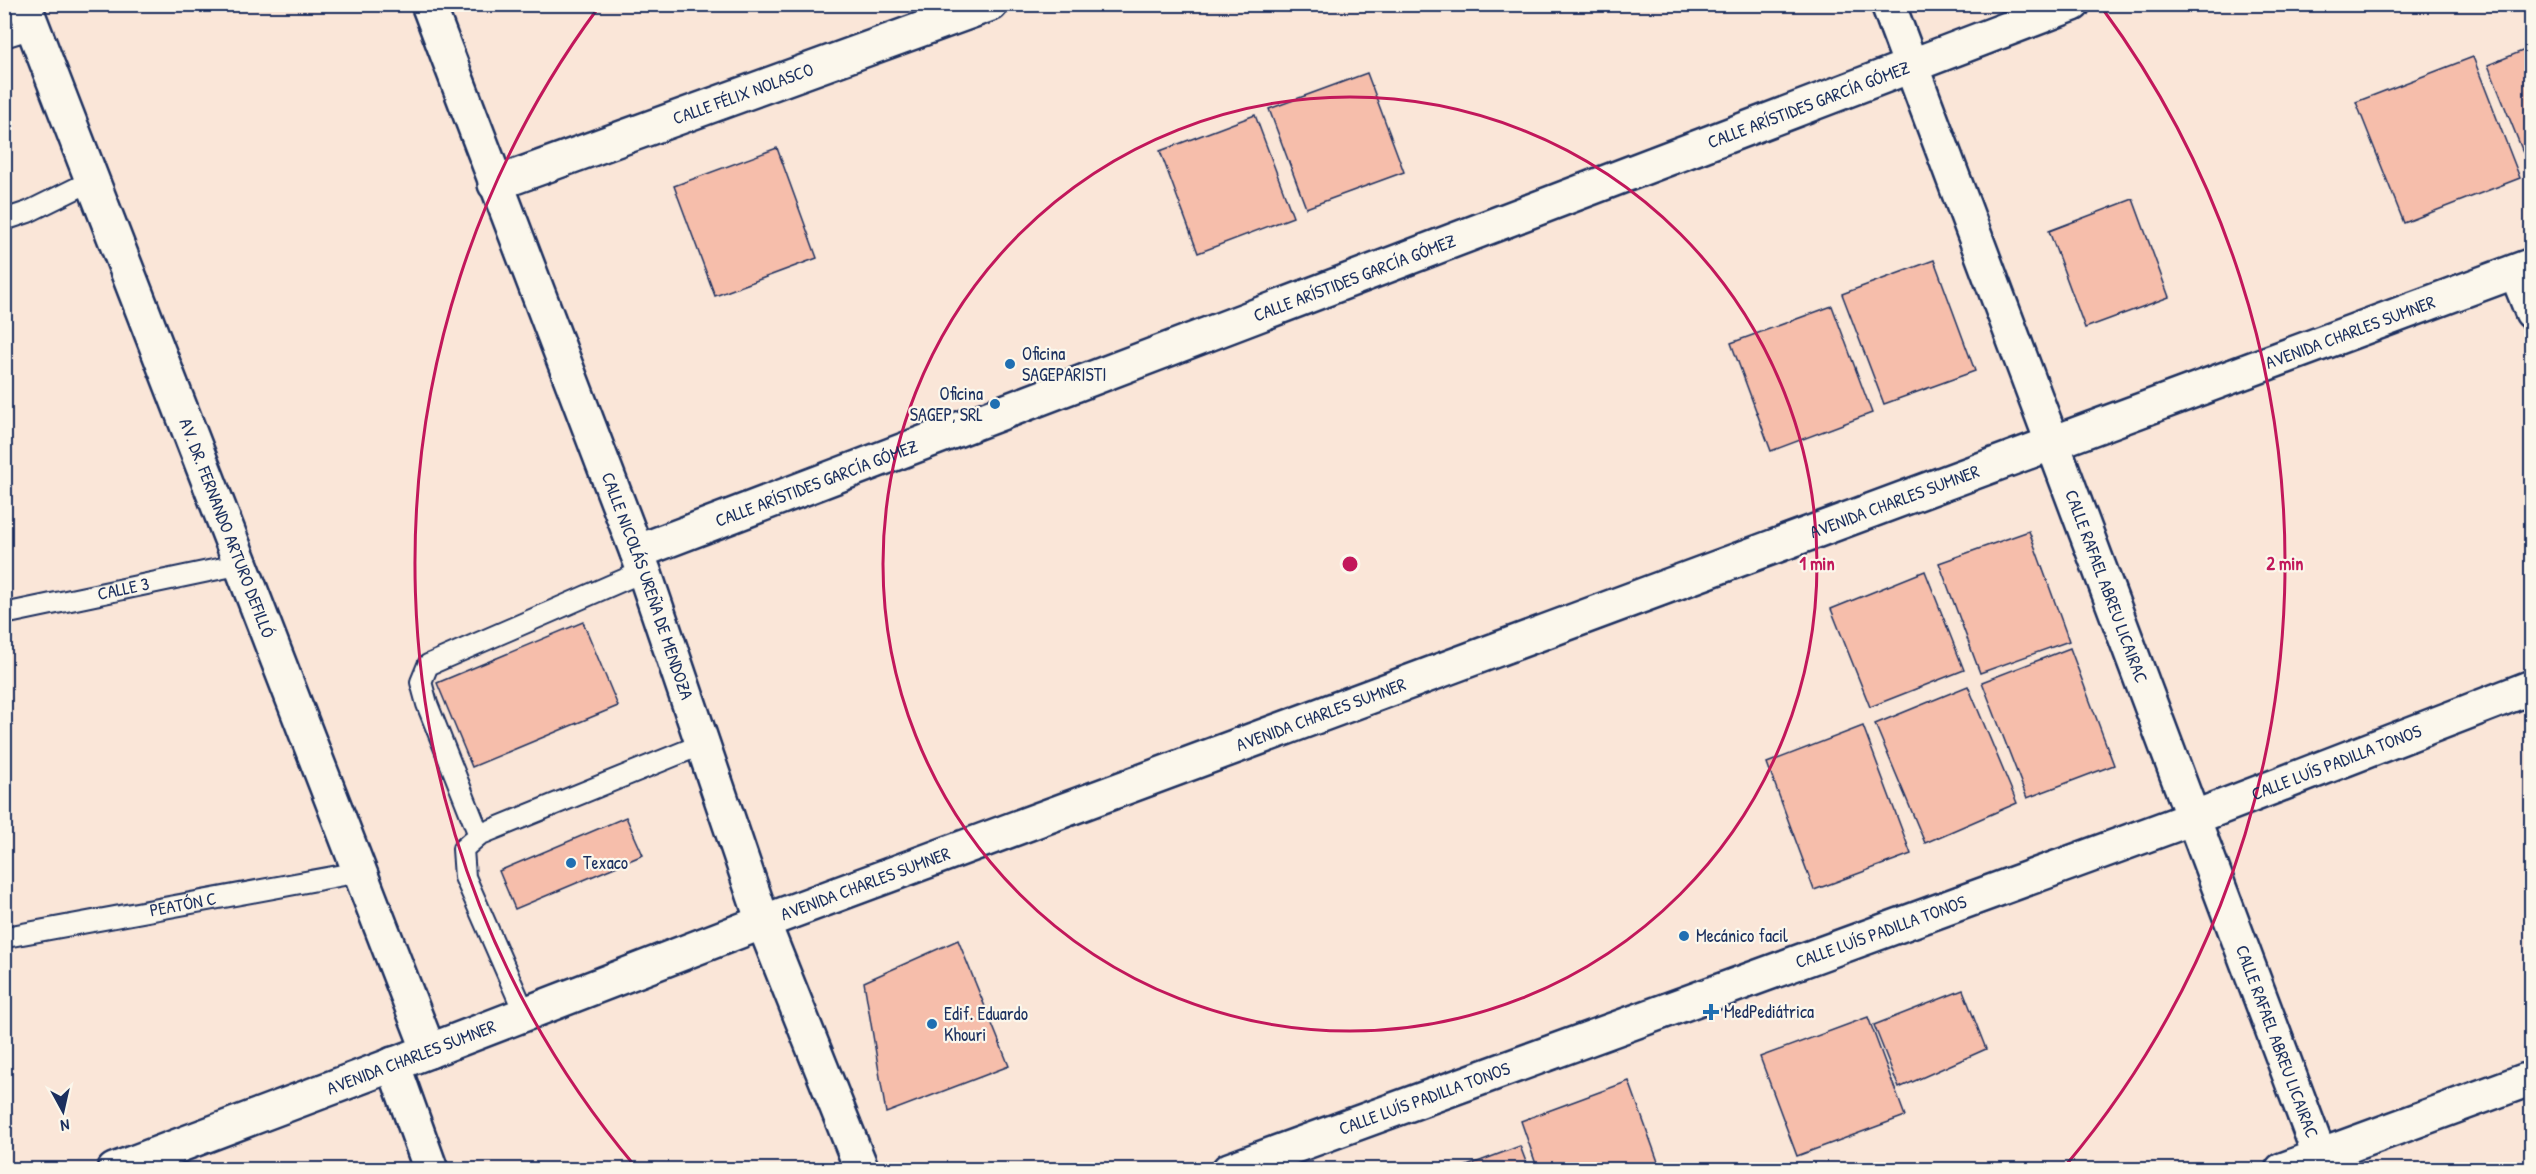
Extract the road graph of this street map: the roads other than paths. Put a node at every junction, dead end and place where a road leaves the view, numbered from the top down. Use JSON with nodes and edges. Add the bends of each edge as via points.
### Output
{"nodes":[{"id":1,"x":428,"y":4,"type":"edge"},
{"id":2,"x":991,"y":4,"type":"edge"},
{"id":3,"x":1888,"y":4,"type":"edge"},
{"id":4,"x":2073,"y":4,"type":"edge"},
{"id":5,"x":21,"y":23,"type":"edge"},
{"id":6,"x":1910,"y":65,"type":"junction"},
{"id":7,"x":91,"y":181,"type":"junction"},
{"id":8,"x":495,"y":184,"type":"junction"},
{"id":9,"x":4,"y":220,"type":"edge"},
{"id":10,"x":2524,"y":268,"type":"edge"},
{"id":11,"x":2532,"y":312,"type":"edge"},
{"id":12,"x":2054,"y":443,"type":"junction"},
{"id":13,"x":640,"y":562,"type":"junction"},
{"id":14,"x":242,"y":564,"type":"junction"},
{"id":15,"x":4,"y":614,"type":"edge"},
{"id":16,"x":2532,"y":687,"type":"edge"},
{"id":17,"x":703,"y":744,"type":"junction"},
{"id":18,"x":2193,"y":818,"type":"junction"},
{"id":19,"x":479,"y":835,"type":"junction"},
{"id":20,"x":360,"y":872,"type":"junction"},
{"id":21,"x":763,"y":922,"type":"junction"},
{"id":22,"x":6,"y":937,"type":"dead end"},
{"id":23,"x":525,"y":1014,"type":"junction"},
{"id":24,"x":429,"y":1051,"type":"junction"},
{"id":25,"x":393,"y":1064,"type":"junction"},
{"id":26,"x":2532,"y":1078,"type":"edge"},
{"id":27,"x":2322,"y":1162,"type":"edge"},
{"id":28,"x":114,"y":1170,"type":"edge"},
{"id":29,"x":431,"y":1170,"type":"edge"},
{"id":30,"x":862,"y":1170,"type":"edge"},
{"id":31,"x":1229,"y":1170,"type":"edge"},
{"id":32,"x":2282,"y":1170,"type":"edge"}],
"edges":[{"from":1,"to":8,"type":"street","name":"CALLE NICOLÁS UREÑA DE MENDOZA"},
{"from":2,"to":8,"type":"street","name":"CALLE FÉLIX NOLASCO"},
{"from":3,"to":6,"type":"street","name":"CALLE RAFAEL ABREU LICAIRAC"},
{"from":4,"to":6,"type":"street","name":"CALLE ARÍSTIDES GARCÍA GÓMEZ"},
{"from":5,"to":7,"type":"street","name":"AV. DR. FERNANDO ARTURO DEFILLÓ"},
{"from":6,"to":12,"type":"street","name":"CALLE RAFAEL ABREU LICAIRAC"},
{"from":6,"to":13,"type":"street","name":"CALLE ARÍSTIDES GARCÍA GÓMEZ"},
{"from":7,"to":9,"type":"lane"},
{"from":7,"to":14,"type":"street","name":"AV. DR. FERNANDO ARTURO DEFILLÓ"},
{"from":8,"to":13,"type":"street","name":"CALLE NICOLÁS UREÑA DE MENDOZA"},
{"from":10,"to":11,"type":"street"},
{"from":10,"to":12,"type":"street","name":"AVENIDA CHARLES SUMNER"},
{"from":12,"to":18,"type":"street","name":"CALLE RAFAEL ABREU LICAIRAC"},
{"from":12,"to":21,"type":"street","name":"AVENIDA CHARLES SUMNER"},
{"from":13,"to":17,"type":"street","name":"CALLE NICOLÁS UREÑA DE MENDOZA"},
{"from":13,"to":19,"type":"lane","via":[[428,665],[421,682],[427,704]]},
{"from":14,"to":15,"type":"lane","name":"CALLE 3"},
{"from":14,"to":20,"type":"street","name":"AV. DR. FERNANDO ARTURO DEFILLÓ"},
{"from":16,"to":18,"type":"street","name":"CALLE LUÍS PADILLA TONOS"},
{"from":17,"to":19,"type":"lane"},
{"from":17,"to":21,"type":"street","name":"CALLE NICOLÁS UREÑA DE MENDOZA"},
{"from":18,"to":27,"type":"street","name":"CALLE RAFAEL ABREU LICAIRAC"},
{"from":18,"to":31,"type":"street","name":"CALLE LUÍS PADILLA TONOS"},
{"from":19,"to":23,"type":"lane","via":[[463,849],[465,877]]},
{"from":20,"to":22,"type":"lane","name":"PEATÓN C"},
{"from":20,"to":24,"type":"street","name":"AV. DR. FERNANDO ARTURO DEFILLÓ"},
{"from":21,"to":23,"type":"street","name":"AVENIDA CHARLES SUMNER"},
{"from":21,"to":30,"type":"street","name":"CALLE NICOLÁS UREÑA DE MENDOZA"},
{"from":23,"to":24,"type":"street","name":"AVENIDA CHARLES SUMNER"},
{"from":24,"to":25,"type":"street","name":"AVENIDA CHARLES SUMNER"},
{"from":25,"to":28,"type":"street","name":"AVENIDA CHARLES SUMNER"},
{"from":25,"to":29,"type":"street"},
{"from":26,"to":27,"type":"street"},
{"from":27,"to":32,"type":"street"}]}
